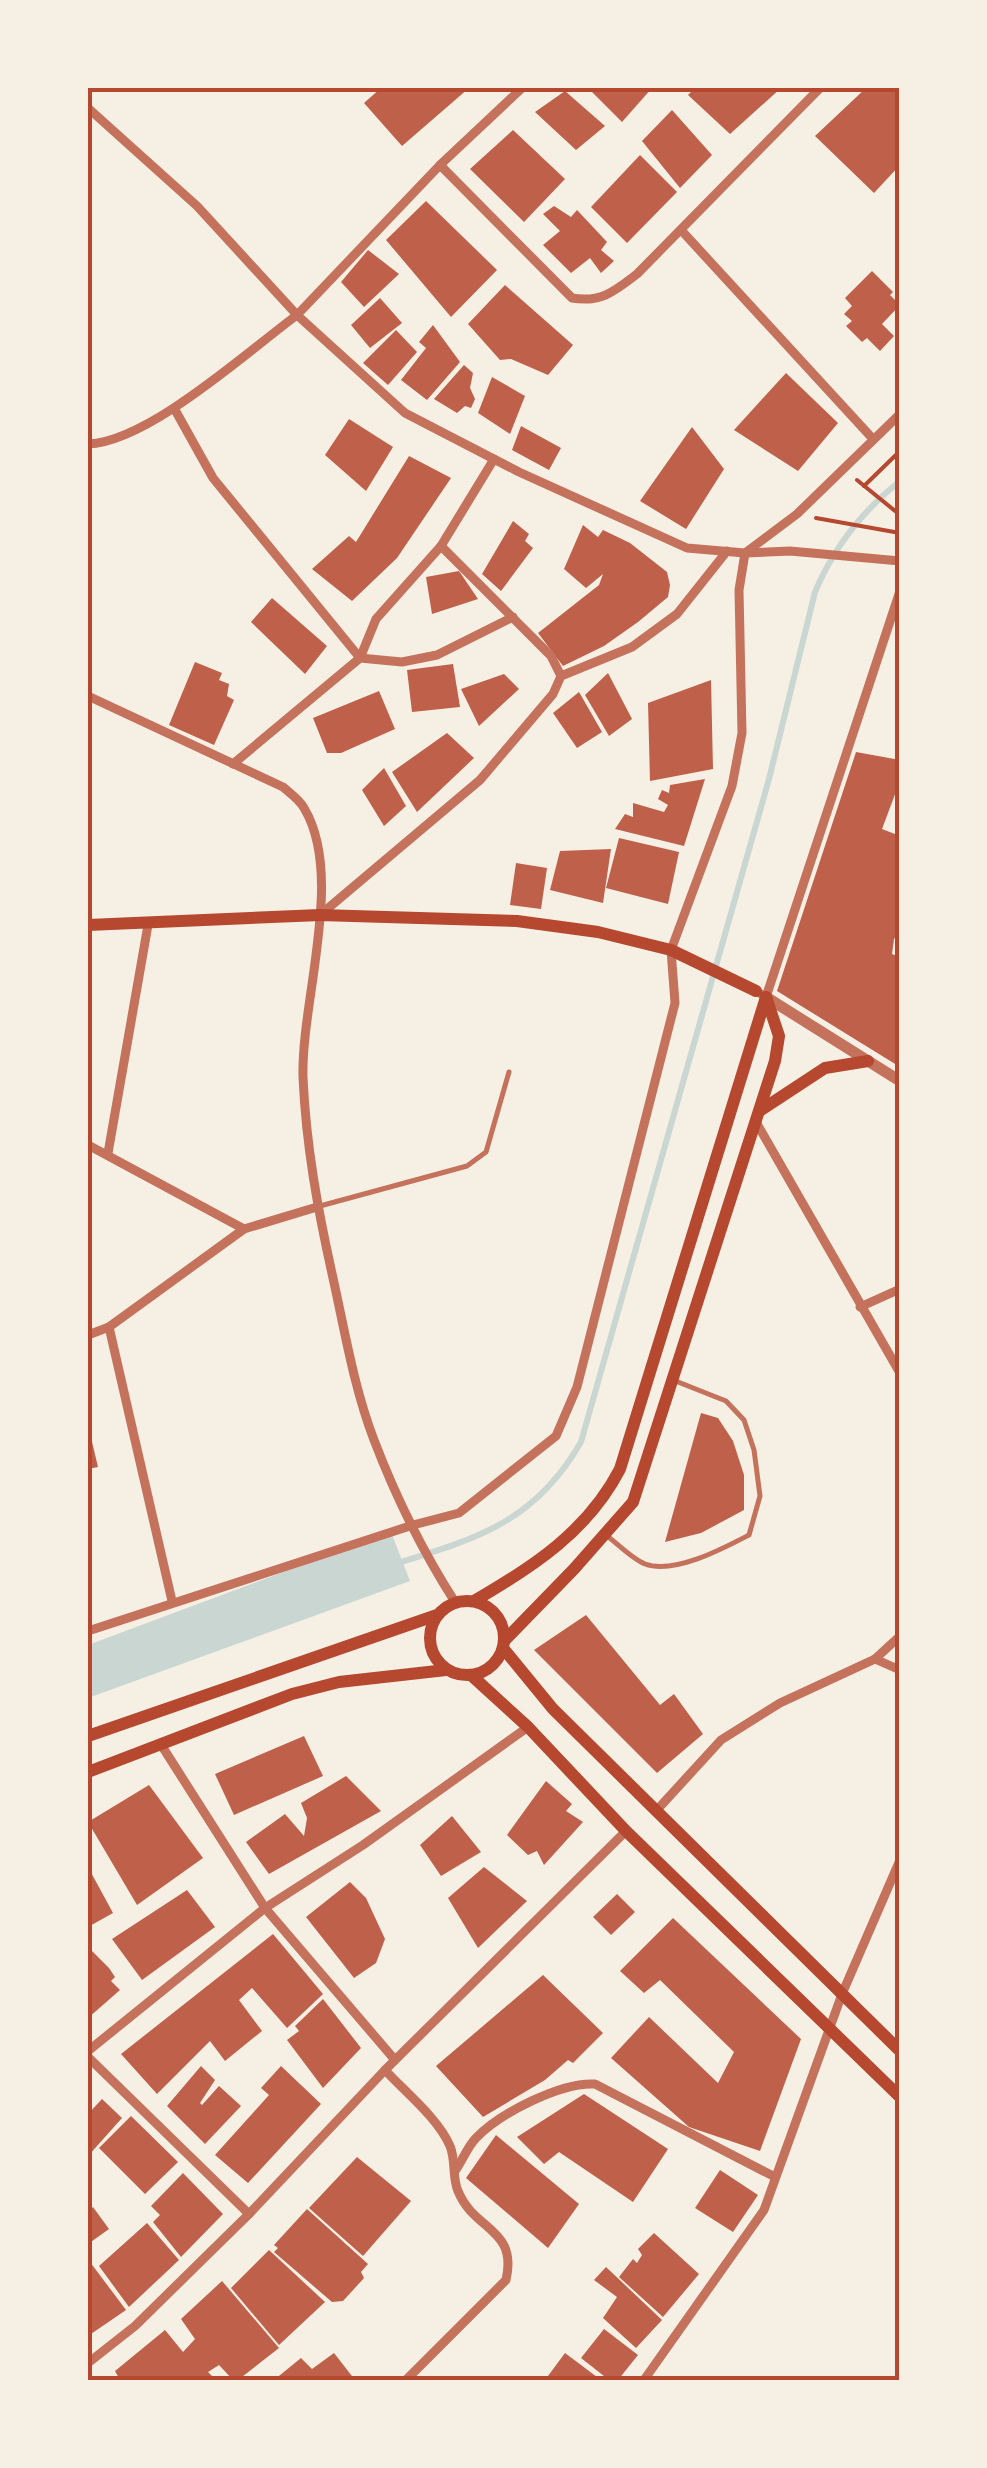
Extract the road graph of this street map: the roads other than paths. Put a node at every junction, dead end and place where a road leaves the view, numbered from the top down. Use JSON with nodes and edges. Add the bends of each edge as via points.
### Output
{"nodes":[{"id":1,"x":522,"y":88,"type":"edge"},
{"id":2,"x":820,"y":88,"type":"edge"},
{"id":3,"x":88,"y":108,"type":"edge"},
{"id":4,"x":440,"y":165,"type":"junction"},
{"id":5,"x":681,"y":230,"type":"junction"},
{"id":6,"x":297,"y":315,"type":"junction"},
{"id":7,"x":174,"y":408,"type":"junction"},
{"id":8,"x":900,"y":414,"type":"edge"},
{"id":9,"x":873,"y":439,"type":"junction"},
{"id":10,"x":88,"y":444,"type":"edge"},
{"id":11,"x":494,"y":459,"type":"junction"},
{"id":12,"x":441,"y":546,"type":"junction"},
{"id":13,"x":727,"y":551,"type":"junction"},
{"id":14,"x":746,"y":552,"type":"junction"},
{"id":15,"x":900,"y":561,"type":"edge"},
{"id":16,"x":900,"y":591,"type":"edge"},
{"id":17,"x":513,"y":617,"type":"junction"},
{"id":18,"x":360,"y":658,"type":"junction"},
{"id":19,"x":561,"y":676,"type":"junction"},
{"id":20,"x":88,"y":696,"type":"edge"},
{"id":21,"x":234,"y":764,"type":"junction"},
{"id":22,"x":320,"y":915,"type":"junction"},
{"id":23,"x":148,"y":924,"type":"junction"},
{"id":24,"x":88,"y":925,"type":"edge"},
{"id":25,"x":671,"y":950,"type":"junction"},
{"id":26,"x":761,"y":994,"type":"junction"},
{"id":27,"x":868,"y":1062,"type":"junction"},
{"id":28,"x":509,"y":1072,"type":"dead end"},
{"id":29,"x":900,"y":1082,"type":"edge"},
{"id":30,"x":757,"y":1117,"type":"junction"},
{"id":31,"x":88,"y":1144,"type":"edge"},
{"id":32,"x":108,"y":1153,"type":"junction"},
{"id":33,"x":318,"y":1207,"type":"junction"},
{"id":34,"x":244,"y":1229,"type":"junction"},
{"id":35,"x":900,"y":1289,"type":"edge"},
{"id":36,"x":860,"y":1307,"type":"junction"},
{"id":37,"x":109,"y":1327,"type":"junction"},
{"id":38,"x":88,"y":1335,"type":"edge"},
{"id":39,"x":900,"y":1373,"type":"edge"},
{"id":40,"x":672,"y":1380,"type":"junction"},
{"id":41,"x":413,"y":1525,"type":"junction"},
{"id":42,"x":605,"y":1534,"type":"junction"},
{"id":43,"x":172,"y":1601,"type":"junction"},
{"id":44,"x":474,"y":1601,"type":"junction"},
{"id":45,"x":455,"y":1602,"type":"junction"},
{"id":46,"x":436,"y":1615,"type":"junction"},
{"id":47,"x":88,"y":1631,"type":"edge"},
{"id":48,"x":900,"y":1636,"type":"edge"},
{"id":49,"x":504,"y":1644,"type":"junction"},
{"id":50,"x":874,"y":1659,"type":"junction"},
{"id":51,"x":446,"y":1670,"type":"junction"},
{"id":52,"x":900,"y":1670,"type":"edge"},
{"id":53,"x":471,"y":1675,"type":"junction"},
{"id":54,"x":528,"y":1727,"type":"junction"},
{"id":55,"x":88,"y":1736,"type":"edge"},
{"id":56,"x":160,"y":1743,"type":"junction"},
{"id":57,"x":88,"y":1772,"type":"edge"},
{"id":58,"x":656,"y":1811,"type":"junction"},
{"id":59,"x":626,"y":1832,"type":"junction"},
{"id":60,"x":900,"y":1860,"type":"edge"},
{"id":61,"x":265,"y":1908,"type":"junction"},
{"id":62,"x":842,"y":1994,"type":"junction"},
{"id":63,"x":830,"y":2032,"type":"junction"},
{"id":64,"x":900,"y":2051,"type":"edge"},
{"id":65,"x":88,"y":2054,"type":"edge"},
{"id":66,"x":395,"y":2060,"type":"junction"},
{"id":67,"x":384,"y":2070,"type":"junction"},
{"id":68,"x":900,"y":2097,"type":"edge"},
{"id":69,"x":455,"y":2171,"type":"junction"},
{"id":70,"x":775,"y":2177,"type":"junction"},
{"id":71,"x":249,"y":2214,"type":"junction"},
{"id":72,"x":88,"y":2363,"type":"edge"},
{"id":73,"x":406,"y":2380,"type":"edge"},
{"id":74,"x":644,"y":2380,"type":"edge"}],
"edges":[{"from":1,"to":4,"type":"street"},
{"from":2,"to":5,"type":"street"},
{"from":3,"to":6,"type":"street","via":[[196,206]]},
{"from":4,"to":5,"type":"street","via":[[572,298],[610,296]]},
{"from":4,"to":6,"type":"street"},
{"from":5,"to":9,"type":"street"},
{"from":6,"to":7,"type":"street"},
{"from":6,"to":11,"type":"street","via":[[405,413]]},
{"from":7,"to":10,"type":"street","via":[[105,443]]},
{"from":7,"to":18,"type":"street","via":[[214,478]]},
{"from":8,"to":9,"type":"street"},
{"from":9,"to":14,"type":"street","via":[[797,514]]},
{"from":11,"to":12,"type":"street"},
{"from":11,"to":13,"type":"street","via":[[687,548]]},
{"from":12,"to":17,"type":"street"},
{"from":12,"to":18,"type":"street","via":[[376,618]]},
{"from":13,"to":14,"type":"street"},
{"from":13,"to":19,"type":"street","via":[[677,614],[632,647]]},
{"from":14,"to":15,"type":"street"},
{"from":14,"to":25,"type":"street","via":[[739,590],[742,733],[732,786]]},
{"from":16,"to":26,"type":"street"},
{"from":17,"to":18,"type":"street","via":[[437,655],[402,662]]},
{"from":17,"to":19,"type":"street","via":[[552,656]]},
{"from":18,"to":21,"type":"street"},
{"from":19,"to":22,"type":"street","via":[[480,780]]},
{"from":20,"to":21,"type":"street"},
{"from":21,"to":22,"type":"street","via":[[304,805],[320,856]]},
{"from":22,"to":23,"type":"main road"},
{"from":22,"to":25,"type":"main road","via":[[517,921]]},
{"from":22,"to":33,"type":"street","via":[[303,1072]]},
{"from":23,"to":24,"type":"main road"},
{"from":23,"to":32,"type":"street"},
{"from":25,"to":26,"type":"main road"},
{"from":25,"to":41,"type":"street","via":[[675,1003],[577,1388],[556,1436],[459,1514]]},
{"from":26,"to":27,"type":"street"},
{"from":26,"to":30,"type":"main road","via":[[779,1036]]},
{"from":26,"to":44,"type":"main road","via":[[608,1494],[558,1547]]},
{"from":27,"to":29,"type":"street"},
{"from":27,"to":30,"type":"main road","via":[[825,1068]]},
{"from":28,"to":33,"type":"lane","via":[[486,1152],[467,1166]]},
{"from":30,"to":36,"type":"street"},
{"from":30,"to":40,"type":"main road"},
{"from":31,"to":32,"type":"street"},
{"from":32,"to":34,"type":"street"},
{"from":33,"to":34,"type":"street"},
{"from":33,"to":41,"type":"street","via":[[357,1386]]},
{"from":34,"to":37,"type":"street"},
{"from":35,"to":36,"type":"street"},
{"from":36,"to":39,"type":"street"},
{"from":37,"to":38,"type":"street"},
{"from":37,"to":43,"type":"street"},
{"from":40,"to":42,"type":"main road","via":[[633,1502]]},
{"from":40,"to":42,"type":"lane","via":[[726,1402],[744,1420],[760,1496],[749,1534],[680,1564],[646,1565]]},
{"from":41,"to":43,"type":"street"},
{"from":41,"to":45,"type":"street"},
{"from":42,"to":49,"type":"main road"},
{"from":43,"to":47,"type":"street"},
{"from":44,"to":45,"type":"main road"},
{"from":44,"to":49,"type":"main road","via":[[497,1615]]},
{"from":45,"to":46,"type":"main road"},
{"from":46,"to":51,"type":"main road","via":[[430,1647]]},
{"from":46,"to":55,"type":"main road"},
{"from":48,"to":50,"type":"street"},
{"from":49,"to":53,"type":"main road","via":[[490,1667]]},
{"from":49,"to":58,"type":"main road","via":[[553,1709]]},
{"from":50,"to":52,"type":"street"},
{"from":50,"to":58,"type":"street","via":[[780,1703],[721,1740]]},
{"from":51,"to":53,"type":"main road"},
{"from":51,"to":56,"type":"main road","via":[[339,1682]]},
{"from":53,"to":54,"type":"main road"},
{"from":54,"to":59,"type":"main road"},
{"from":54,"to":61,"type":"street"},
{"from":56,"to":57,"type":"main road"},
{"from":56,"to":61,"type":"street"},
{"from":58,"to":62,"type":"main road"},
{"from":59,"to":63,"type":"main road"},
{"from":59,"to":66,"type":"street"},
{"from":60,"to":62,"type":"street"},
{"from":61,"to":65,"type":"street"},
{"from":61,"to":66,"type":"street"},
{"from":62,"to":63,"type":"street"},
{"from":62,"to":64,"type":"main road"},
{"from":63,"to":68,"type":"main road"},
{"from":63,"to":70,"type":"street"},
{"from":65,"to":71,"type":"street"},
{"from":66,"to":67,"type":"street"},
{"from":67,"to":69,"type":"street","via":[[444,2134]]},
{"from":67,"to":71,"type":"street"},
{"from":69,"to":70,"type":"street","via":[[476,2138],[578,2083],[596,2084]]},
{"from":69,"to":73,"type":"street","via":[[457,2190],[506,2245],[510,2264],[506,2280]]},
{"from":70,"to":74,"type":"street","via":[[744,2241]]},
{"from":71,"to":72,"type":"street","via":[[136,2326]]}]}
